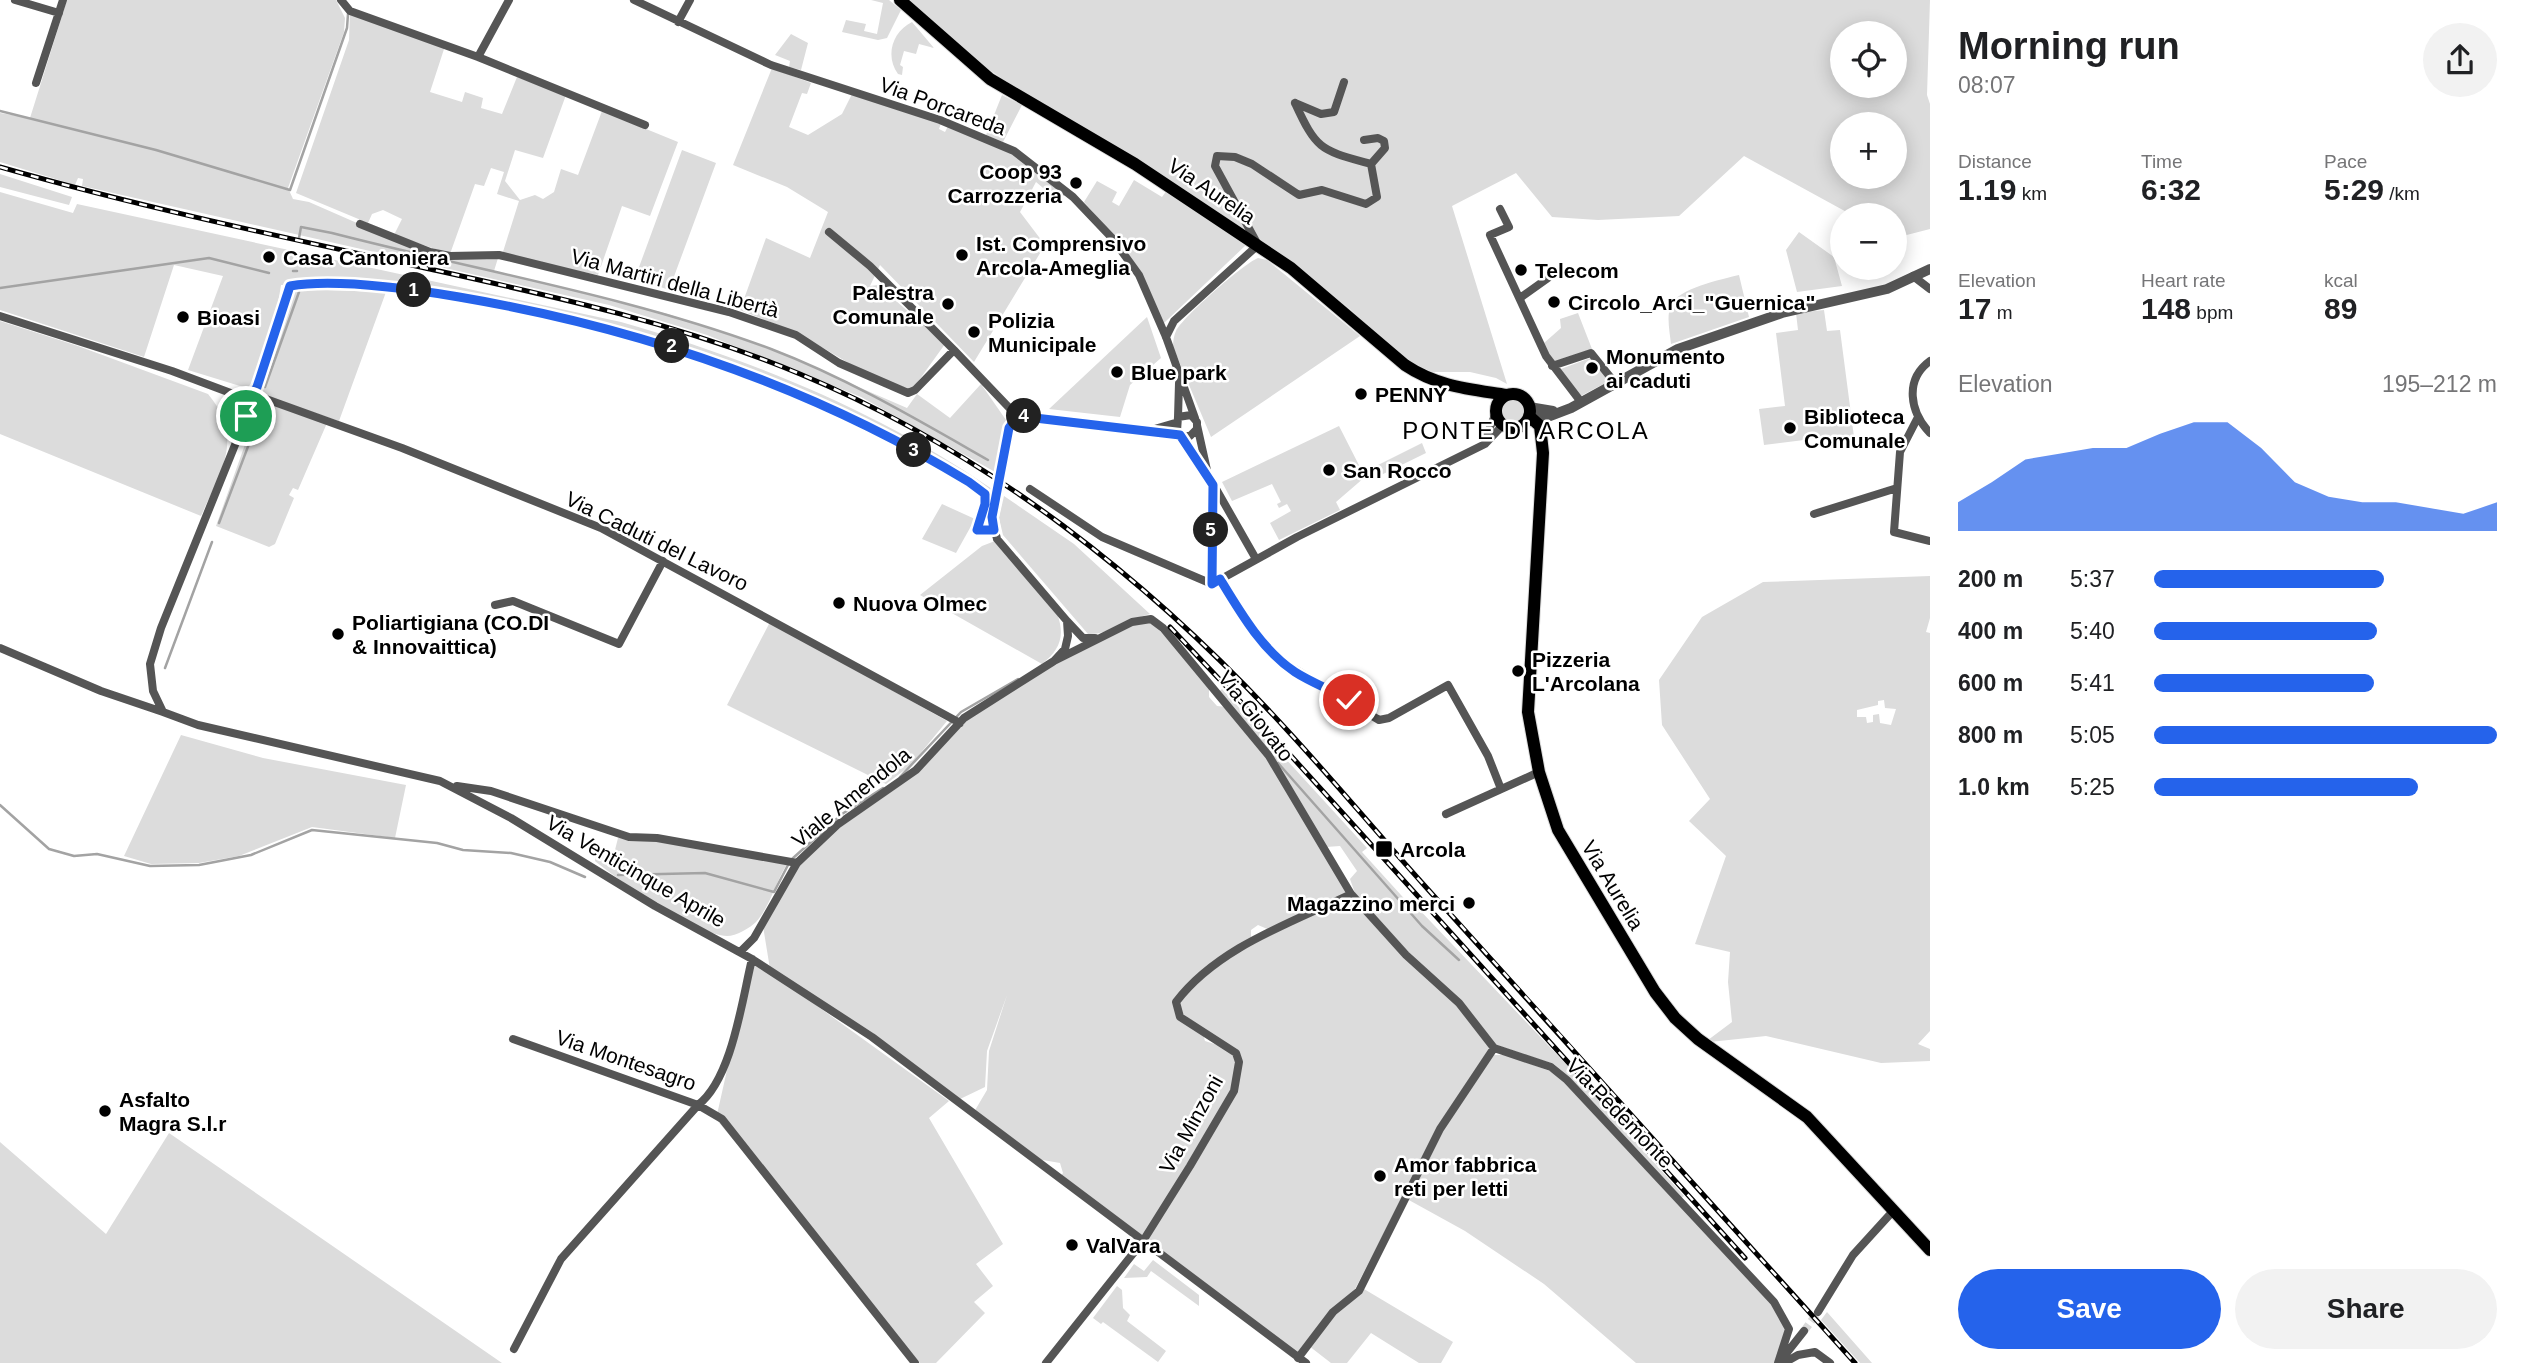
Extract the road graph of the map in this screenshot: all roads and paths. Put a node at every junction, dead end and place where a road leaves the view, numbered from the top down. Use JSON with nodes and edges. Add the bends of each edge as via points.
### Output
{"nodes":[{"id":1,"x":15,"y":0,"type":"edge"},
{"id":2,"x":63,"y":0,"type":"edge"},
{"id":3,"x":341,"y":0,"type":"edge"},
{"id":4,"x":509,"y":0,"type":"edge"},
{"id":5,"x":634,"y":0,"type":"edge"},
{"id":6,"x":690,"y":0,"type":"edge"},
{"id":7,"x":900,"y":0,"type":"edge"},
{"id":8,"x":59,"y":13,"type":"junction"},
{"id":9,"x":678,"y":22,"type":"junction"},
{"id":10,"x":478,"y":57,"type":"junction"},
{"id":11,"x":1344,"y":82,"type":"dead end"},
{"id":12,"x":36,"y":83,"type":"dead end"},
{"id":13,"x":645,"y":125,"type":"dead end"},
{"id":14,"x":1364,"y":140,"type":"dead end"},
{"id":15,"x":1371,"y":163,"type":"junction"},
{"id":16,"x":1500,"y":209,"type":"dead end"},
{"id":17,"x":360,"y":224,"type":"dead end"},
{"id":18,"x":829,"y":232,"type":"dead end"},
{"id":19,"x":1258,"y":245,"type":"junction"},
{"id":20,"x":1930,"y":267,"type":"edge"},
{"id":21,"x":1913,"y":276,"type":"junction"},
{"id":22,"x":1548,"y":278,"type":"dead end"},
{"id":23,"x":1930,"y":289,"type":"edge"},
{"id":24,"x":1520,"y":298,"type":"junction"},
{"id":25,"x":0,"y":316,"type":"edge"},
{"id":26,"x":1166,"y":337,"type":"junction"},
{"id":27,"x":954,"y":350,"type":"junction"},
{"id":28,"x":1930,"y":361,"type":"edge"},
{"id":29,"x":1552,"y":366,"type":"junction"},
{"id":30,"x":1178,"y":373,"type":"junction"},
{"id":31,"x":1615,"y":383,"type":"junction"},
{"id":32,"x":1472,"y":391,"type":"junction"},
{"id":33,"x":1507,"y":395,"type":"junction"},
{"id":34,"x":1581,"y":402,"type":"junction"},
{"id":35,"x":246,"y":403,"type":"junction"},
{"id":36,"x":1496,"y":410,"type":"junction"},
{"id":37,"x":1560,"y":413,"type":"junction"},
{"id":38,"x":1528,"y":415,"type":"junction"},
{"id":39,"x":1018,"y":416,"type":"junction"},
{"id":40,"x":1917,"y":419,"type":"junction"},
{"id":41,"x":1177,"y":420,"type":"junction"},
{"id":42,"x":1196,"y":422,"type":"junction"},
{"id":43,"x":1503,"y":425,"type":"junction"},
{"id":44,"x":1541,"y":428,"type":"junction"},
{"id":45,"x":1150,"y":430,"type":"junction"},
{"id":46,"x":1930,"y":433,"type":"edge"},
{"id":47,"x":1181,"y":435,"type":"junction"},
{"id":48,"x":1542,"y":445,"type":"junction"},
{"id":49,"x":1479,"y":447,"type":"junction"},
{"id":50,"x":1207,"y":473,"type":"junction"},
{"id":51,"x":1213,"y":485,"type":"junction"},
{"id":52,"x":1897,"y":488,"type":"junction"},
{"id":53,"x":1030,"y":489,"type":"dead end"},
{"id":54,"x":1814,"y":514,"type":"dead end"},
{"id":55,"x":994,"y":530,"type":"junction"},
{"id":56,"x":1930,"y":541,"type":"edge"},
{"id":57,"x":1256,"y":559,"type":"junction"},
{"id":58,"x":663,"y":561,"type":"junction"},
{"id":59,"x":1216,"y":582,"type":"junction"},
{"id":60,"x":495,"y":605,"type":"dead end"},
{"id":61,"x":1067,"y":621,"type":"junction"},
{"id":62,"x":1097,"y":639,"type":"junction"},
{"id":63,"x":0,"y":648,"type":"edge"},
{"id":64,"x":1054,"y":661,"type":"junction"},
{"id":65,"x":163,"y":712,"type":"junction"},
{"id":66,"x":955,"y":720,"type":"junction"},
{"id":67,"x":1539,"y":772,"type":"junction"},
{"id":68,"x":451,"y":785,"type":"junction"},
{"id":69,"x":1501,"y":789,"type":"junction"},
{"id":70,"x":1446,"y":814,"type":"dead end"},
{"id":71,"x":791,"y":862,"type":"junction"},
{"id":72,"x":1351,"y":894,"type":"junction"},
{"id":73,"x":740,"y":952,"type":"junction"},
{"id":74,"x":752,"y":959,"type":"junction"},
{"id":75,"x":513,"y":1039,"type":"dead end"},
{"id":76,"x":1494,"y":1048,"type":"junction"},
{"id":77,"x":698,"y":1105,"type":"junction"},
{"id":78,"x":1894,"y":1210,"type":"junction"},
{"id":79,"x":1143,"y":1241,"type":"junction"},
{"id":80,"x":1930,"y":1250,"type":"edge"},
{"id":81,"x":1818,"y":1312,"type":"tunnel mouth"},
{"id":82,"x":1804,"y":1331,"type":"tunnel mouth"},
{"id":83,"x":514,"y":1349,"type":"dead end"},
{"id":84,"x":1302,"y":1360,"type":"edge"},
{"id":85,"x":915,"y":1363,"type":"edge"},
{"id":86,"x":1046,"y":1363,"type":"edge"},
{"id":87,"x":1780,"y":1363,"type":"edge"},
{"id":88,"x":1830,"y":1363,"type":"edge"}],
"edges":[{"from":1,"to":8,"type":"street"},
{"from":2,"to":8,"type":"street"},
{"from":3,"to":10,"type":"street","via":[[350,11]]},
{"from":4,"to":10,"type":"street"},
{"from":5,"to":9,"type":"street","name":"Via Porcareda"},
{"from":6,"to":9,"type":"street"},
{"from":7,"to":19,"type":"main road","name":"Via Aurelia","via":[[990,79],[1135,164]]},
{"from":8,"to":12,"type":"street"},
{"from":9,"to":26,"type":"street","name":"Via Porcareda","via":[[771,65],[940,120],[1014,151],[1073,197],[1112,238],[1139,275]]},
{"from":10,"to":13,"type":"street"},
{"from":11,"to":15,"type":"street","via":[[1335,112],[1321,114],[1295,103],[1320,147]]},
{"from":14,"to":15,"type":"street","via":[[1384,141],[1385,148]]},
{"from":15,"to":19,"type":"street","via":[[1377,197],[1366,204],[1322,190],[1293,193],[1252,164],[1217,156],[1215,166]]},
{"from":16,"to":24,"type":"street","via":[[1509,227],[1490,236]]},
{"from":17,"to":27,"type":"street","name":"Via Martiri della Libertà","via":[[430,252],[499,256],[739,316],[796,335],[839,363],[908,393]]},
{"from":18,"to":27,"type":"street"},
{"from":19,"to":26,"type":"street","via":[[1174,321]]},
{"from":19,"to":32,"type":"main road","name":"Via Aurelia","via":[[1425,379]]},
{"from":20,"to":21,"type":"street"},
{"from":21,"to":23,"type":"street"},
{"from":21,"to":31,"type":"street","via":[[1861,296],[1782,313],[1678,349]]},
{"from":22,"to":24,"type":"street"},
{"from":24,"to":29,"type":"street"},
{"from":25,"to":35,"type":"street","via":[[214,386]]},
{"from":26,"to":30,"type":"street","name":"Via Porcareda"},
{"from":27,"to":39,"type":"street"},
{"from":28,"to":40,"type":"street","via":[[1918,369],[1914,380]]},
{"from":29,"to":31,"type":"street","via":[[1591,354]]},
{"from":29,"to":34,"type":"street"},
{"from":30,"to":41,"type":"street","via":[[1181,401]]},
{"from":30,"to":42,"type":"street"},
{"from":31,"to":34,"type":"street"},
{"from":32,"to":33,"type":"main road","name":"Via Aurelia"},
{"from":32,"to":36,"type":"main road"},
{"from":33,"to":36,"type":"main road"},
{"from":33,"to":38,"type":"main road","via":[[1521,396]]},
{"from":34,"to":37,"type":"street"},
{"from":35,"to":55,"type":"street","via":[[257,387],[290,286],[412,290],[533,310],[692,353],[834,408],[985,494],[977,530]]},
{"from":35,"to":58,"type":"street","name":"Via Caduti del Lavoro","via":[[266,399],[402,448],[601,528]]},
{"from":35,"to":65,"type":"street","via":[[239,435],[150,664],[153,691]]},
{"from":36,"to":43,"type":"main road"},
{"from":36,"to":49,"type":"street"},
{"from":37,"to":38,"type":"street"},
{"from":37,"to":44,"type":"street"},
{"from":38,"to":43,"type":"main road","via":[[1514,428]]},
{"from":38,"to":44,"type":"main road"},
{"from":38,"to":48,"type":"main road"},
{"from":39,"to":45,"type":"street"},
{"from":39,"to":55,"type":"street","via":[[1009,428],[992,517]]},
{"from":40,"to":46,"type":"street"},
{"from":40,"to":52,"type":"street","via":[[1900,452]]},
{"from":41,"to":42,"type":"street","via":[[1187,414]]},
{"from":41,"to":45,"type":"street"},
{"from":41,"to":47,"type":"street"},
{"from":42,"to":47,"type":"street","via":[[1193,435]]},
{"from":42,"to":50,"type":"street"},
{"from":43,"to":49,"type":"street"},
{"from":44,"to":48,"type":"main road","name":"Via Aurelia"},
{"from":45,"to":47,"type":"street"},
{"from":47,"to":50,"type":"street"},
{"from":48,"to":67,"type":"main road","name":"Via Aurelia","via":[[1528,712]]},
{"from":49,"to":57,"type":"street"},
{"from":50,"to":51,"type":"street"},
{"from":51,"to":57,"type":"street"},
{"from":51,"to":59,"type":"street"},
{"from":52,"to":54,"type":"street"},
{"from":52,"to":56,"type":"street","via":[[1894,532]]},
{"from":53,"to":59,"type":"street","via":[[1102,537]]},
{"from":55,"to":61,"type":"street"},
{"from":57,"to":59,"type":"street"},
{"from":58,"to":60,"type":"street","via":[[619,644],[513,601]]},
{"from":58,"to":66,"type":"street","name":"Via Caduti del Lavoro"},
{"from":59,"to":69,"type":"street","via":[[1280,660],[1384,720],[1448,685]]},
{"from":61,"to":62,"type":"street","via":[[1083,638]]},
{"from":61,"to":64,"type":"street","via":[[1065,649]]},
{"from":62,"to":64,"type":"street","name":"Via Giovato"},
{"from":62,"to":72,"type":"street","name":"Via Giovato","via":[[1146,618],[1163,628],[1269,757]]},
{"from":63,"to":65,"type":"street","name":"Via Venticinque Aprile"},
{"from":64,"to":66,"type":"street","name":"Viale Amendola"},
{"from":65,"to":68,"type":"street","name":"Via Venticinque Aprile","via":[[198,725]]},
{"from":66,"to":71,"type":"street","name":"Viale Amendola","via":[[916,770]]},
{"from":67,"to":69,"type":"street"},
{"from":67,"to":78,"type":"main road","name":"Via Aurelia","via":[[1563,840],[1667,1008],[1698,1039],[1807,1117]]},
{"from":68,"to":71,"type":"street","via":[[491,791],[629,837]]},
{"from":68,"to":73,"type":"street","name":"Via Venticinque Aprile"},
{"from":69,"to":70,"type":"street"},
{"from":71,"to":73,"type":"street","name":"Viale Amendola","via":[[754,938]]},
{"from":72,"to":76,"type":"street","via":[[1406,955],[1460,1003]]},
{"from":72,"to":79,"type":"street","name":"Via Minzoni","via":[[1245,944],[1188,987],[1177,1002],[1180,1017],[1236,1053],[1239,1062],[1234,1091]]},
{"from":73,"to":74,"type":"street","name":"Via Venticinque Aprile"},
{"from":74,"to":77,"type":"street","name":"Via Montesagro","via":[[726,1062],[709,1096]]},
{"from":74,"to":79,"type":"street","name":"Via Venticinque Aprile","via":[[872,1037]]},
{"from":75,"to":77,"type":"street","name":"Via Montesagro"},
{"from":76,"to":84,"type":"street","via":[[1440,1129],[1359,1291],[1333,1312]]},
{"from":76,"to":87,"type":"street","name":"Via Pedemonte","via":[[1558,1071],[1774,1303],[1789,1329]]},
{"from":77,"to":83,"type":"street","via":[[561,1259]]},
{"from":77,"to":85,"type":"street","via":[[722,1119]]},
{"from":78,"to":80,"type":"main road","name":"Via Aurelia"},
{"from":78,"to":81,"type":"street","via":[[1853,1255]]},
{"from":79,"to":84,"type":"street","name":"Via Venticinque Aprile"},
{"from":79,"to":86,"type":"street"},
{"from":82,"to":87,"type":"street"},
{"from":87,"to":88,"type":"street","via":[[1815,1352]]}]}
